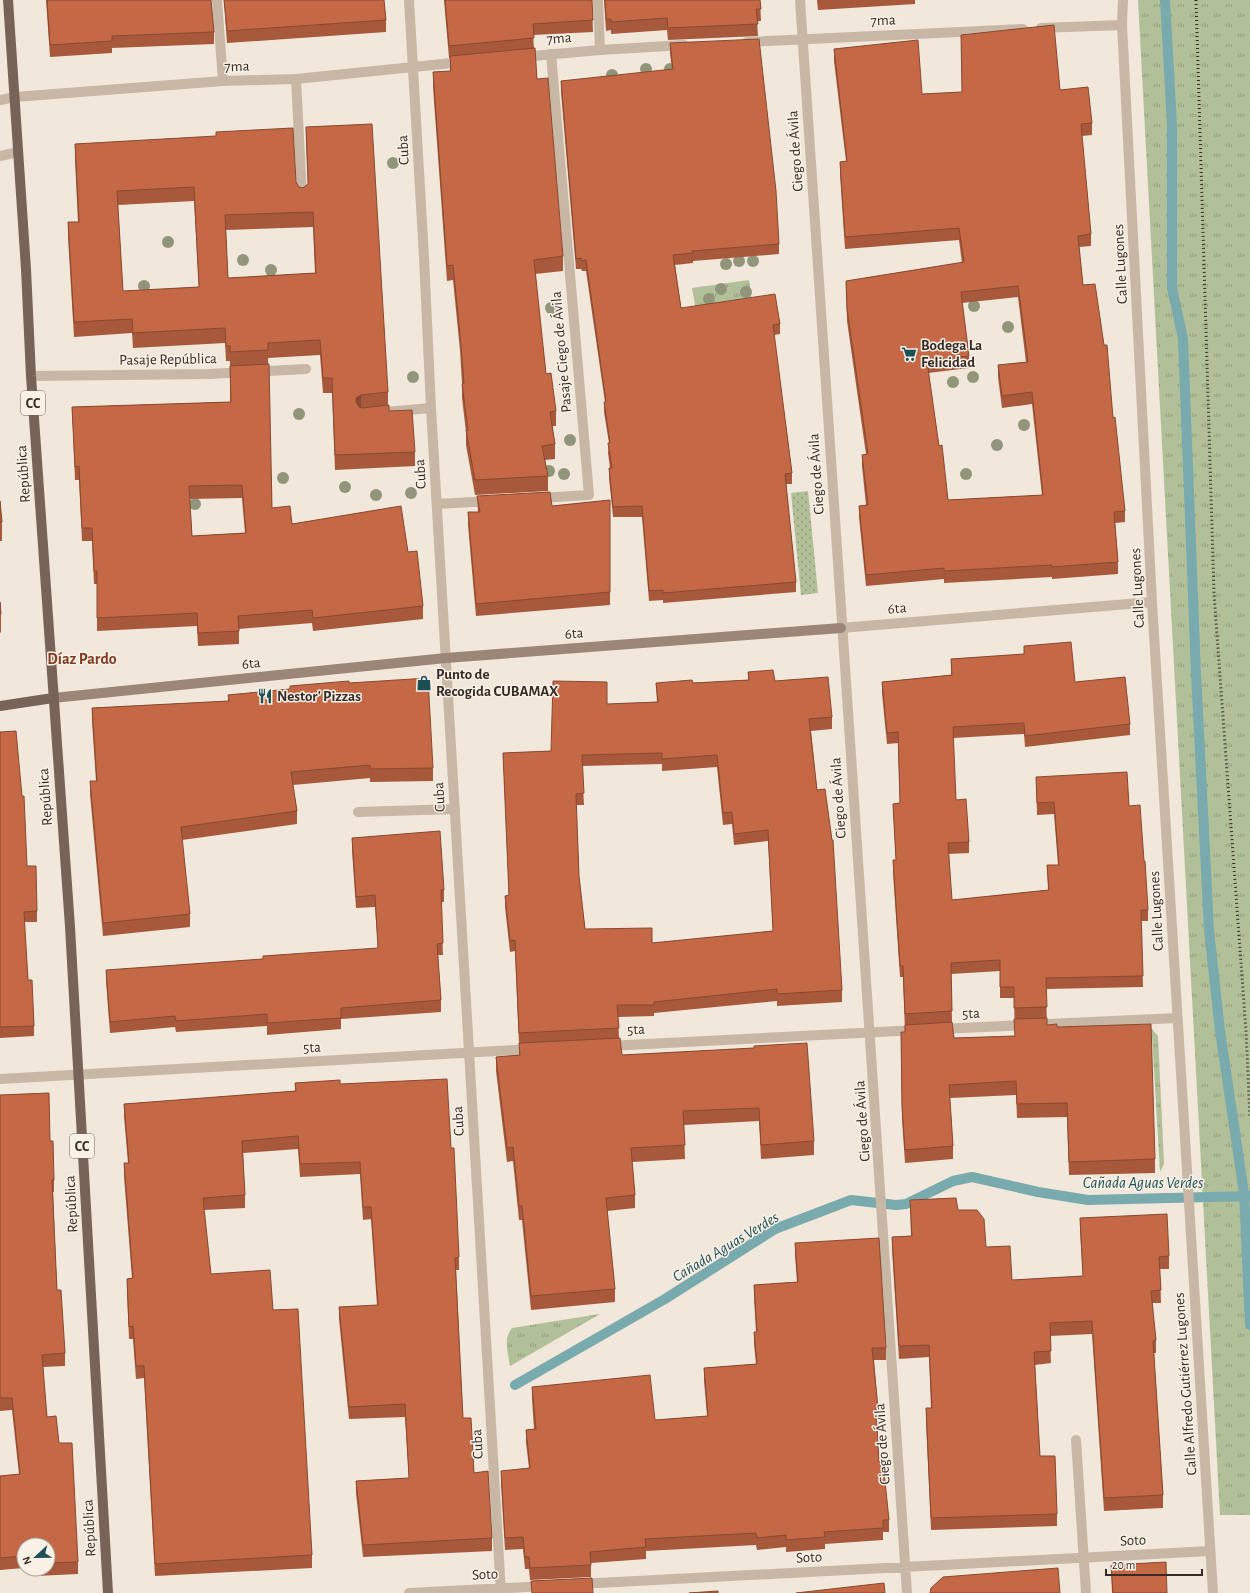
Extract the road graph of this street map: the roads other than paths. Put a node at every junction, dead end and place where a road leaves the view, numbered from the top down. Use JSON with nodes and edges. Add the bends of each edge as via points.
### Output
{"nodes":[{"id":1,"x":8,"y":0,"type":"edge"},
{"id":2,"x":217,"y":0,"type":"edge"},
{"id":3,"x":409,"y":0,"type":"edge"},
{"id":4,"x":598,"y":0,"type":"edge"},
{"id":5,"x":800,"y":0,"type":"edge"},
{"id":6,"x":1123,"y":0,"type":"edge"},
{"id":7,"x":1122,"y":25,"type":"junction"},
{"id":8,"x":802,"y":39,"type":"junction"},
{"id":9,"x":740,"y":42,"type":"edge"},
{"id":10,"x":693,"y":45,"type":"edge"},
{"id":11,"x":600,"y":50,"type":"junction"},
{"id":12,"x":551,"y":54,"type":"junction"},
{"id":13,"x":511,"y":58,"type":"edge"},
{"id":14,"x":473,"y":61,"type":"edge"},
{"id":15,"x":413,"y":67,"type":"junction"},
{"id":16,"x":296,"y":79,"type":"junction"},
{"id":17,"x":223,"y":81,"type":"junction"},
{"id":18,"x":15,"y":97,"type":"junction"},
{"id":19,"x":0,"y":100,"type":"edge"},
{"id":20,"x":18,"y":152,"type":"junction"},
{"id":21,"x":0,"y":156,"type":"edge"},
{"id":22,"x":302,"y":196,"type":"edge"},
{"id":23,"x":306,"y":369,"type":"dead end"},
{"id":24,"x":31,"y":376,"type":"junction"},
{"id":25,"x":431,"y":408,"type":"junction"},
{"id":26,"x":376,"y":414,"type":"edge"},
{"id":27,"x":528,"y":498,"type":"edge"},
{"id":28,"x":498,"y":500,"type":"edge"},
{"id":29,"x":437,"y":504,"type":"junction"},
{"id":30,"x":1152,"y":602,"type":"junction"},
{"id":31,"x":841,"y":628,"type":"junction"},
{"id":32,"x":446,"y":658,"type":"junction"},
{"id":33,"x":53,"y":698,"type":"junction"},
{"id":34,"x":0,"y":706,"type":"edge"},
{"id":35,"x":455,"y":809,"type":"junction"},
{"id":36,"x":358,"y":812,"type":"dead end"},
{"id":37,"x":1177,"y":1018,"type":"junction"},
{"id":38,"x":870,"y":1033,"type":"junction"},
{"id":39,"x":595,"y":1046,"type":"edge"},
{"id":40,"x":540,"y":1049,"type":"edge"},
{"id":41,"x":469,"y":1053,"type":"junction"},
{"id":42,"x":78,"y":1076,"type":"junction"},
{"id":43,"x":0,"y":1080,"type":"edge"},
{"id":44,"x":1186,"y":1174,"type":"joint"},
{"id":45,"x":1076,"y":1440,"type":"dead end"},
{"id":46,"x":1210,"y":1551,"type":"junction"},
{"id":47,"x":1083,"y":1558,"type":"junction"},
{"id":48,"x":905,"y":1568,"type":"junction"},
{"id":49,"x":555,"y":1585,"type":"edge"},
{"id":50,"x":571,"y":1585,"type":"edge"},
{"id":51,"x":501,"y":1591,"type":"edge"},
{"id":52,"x":108,"y":1593,"type":"edge"},
{"id":53,"x":409,"y":1593,"type":"edge"},
{"id":54,"x":907,"y":1593,"type":"edge"},
{"id":55,"x":1086,"y":1593,"type":"edge"},
{"id":56,"x":1213,"y":1593,"type":"edge"}],
"edges":[{"from":1,"to":18,"type":"main road","name":"República","number":"CC"},
{"from":2,"to":17,"type":"street"},
{"from":3,"to":15,"type":"street","name":"Cuba"},
{"from":4,"to":11,"type":"street"},
{"from":5,"to":8,"type":"street","name":"Ciego de Ávila"},
{"from":6,"to":7,"type":"street","name":"Calle Lugones"},
{"from":7,"to":8,"type":"street","name":"7ma"},
{"from":7,"to":30,"type":"street","name":"Calle Lugones"},
{"from":8,"to":9,"type":"street","name":"7ma"},
{"from":8,"to":31,"type":"street","name":"Ciego de Ávila"},
{"from":10,"to":11,"type":"street","name":"7ma"},
{"from":11,"to":12,"type":"street","name":"7ma"},
{"from":12,"to":13,"type":"street","name":"7ma"},
{"from":12,"to":27,"type":"street","name":"Pasaje Ciego de Ávila","via":[[589,495]]},
{"from":14,"to":15,"type":"street","name":"7ma"},
{"from":15,"to":16,"type":"street","name":"7ma"},
{"from":15,"to":25,"type":"street","name":"Cuba"},
{"from":16,"to":17,"type":"street","name":"7ma"},
{"from":16,"to":22,"type":"street"},
{"from":17,"to":18,"type":"street","name":"7ma"},
{"from":18,"to":19,"type":"street","name":"7ma"},
{"from":18,"to":20,"type":"main road","name":"República","number":"CC"},
{"from":20,"to":21,"type":"street"},
{"from":20,"to":24,"type":"main road","name":"República","number":"CC"},
{"from":23,"to":24,"type":"street","name":"Pasaje República","via":[[209,374]]},
{"from":24,"to":33,"type":"main road","name":"República","number":"CC"},
{"from":25,"to":26,"type":"street"},
{"from":25,"to":29,"type":"street","name":"Cuba"},
{"from":28,"to":29,"type":"street"},
{"from":29,"to":32,"type":"street","name":"Cuba"},
{"from":30,"to":31,"type":"street","name":"6ta"},
{"from":30,"to":37,"type":"street","name":"Calle Lugones"},
{"from":31,"to":32,"type":"street","name":"6ta"},
{"from":31,"to":38,"type":"street","name":"Ciego de Ávila"},
{"from":32,"to":33,"type":"street","name":"6ta"},
{"from":32,"to":35,"type":"street","name":"Cuba"},
{"from":33,"to":34,"type":"main road","name":"6ta"},
{"from":33,"to":42,"type":"main road","name":"República","number":"CC"},
{"from":35,"to":36,"type":"street"},
{"from":35,"to":41,"type":"street","name":"Cuba"},
{"from":37,"to":38,"type":"street","name":"5ta"},
{"from":37,"to":44,"type":"street","name":"Calle Lugones"},
{"from":38,"to":39,"type":"street","name":"5ta"},
{"from":38,"to":48,"type":"street","name":"Ciego de Ávila"},
{"from":40,"to":41,"type":"street","name":"5ta"},
{"from":41,"to":42,"type":"street","name":"5ta"},
{"from":41,"to":51,"type":"street","name":"Cuba"},
{"from":42,"to":43,"type":"street","name":"5ta"},
{"from":42,"to":52,"type":"main road","name":"República","number":"CC"},
{"from":44,"to":46,"type":"street","name":"Calle Alfredo Gutiérrez Lugones"},
{"from":45,"to":47,"type":"street"},
{"from":46,"to":47,"type":"street","name":"Soto"},
{"from":46,"to":56,"type":"street","name":"Calle Alfredo Gutiérrez Lugones"},
{"from":47,"to":48,"type":"street","name":"Soto"},
{"from":47,"to":55,"type":"street"},
{"from":48,"to":50,"type":"street","name":"Soto"},
{"from":48,"to":54,"type":"street","name":"Ciego de Ávila"},
{"from":49,"to":51,"type":"street","name":"Soto"},
{"from":51,"to":53,"type":"street","name":"Soto"}]}
